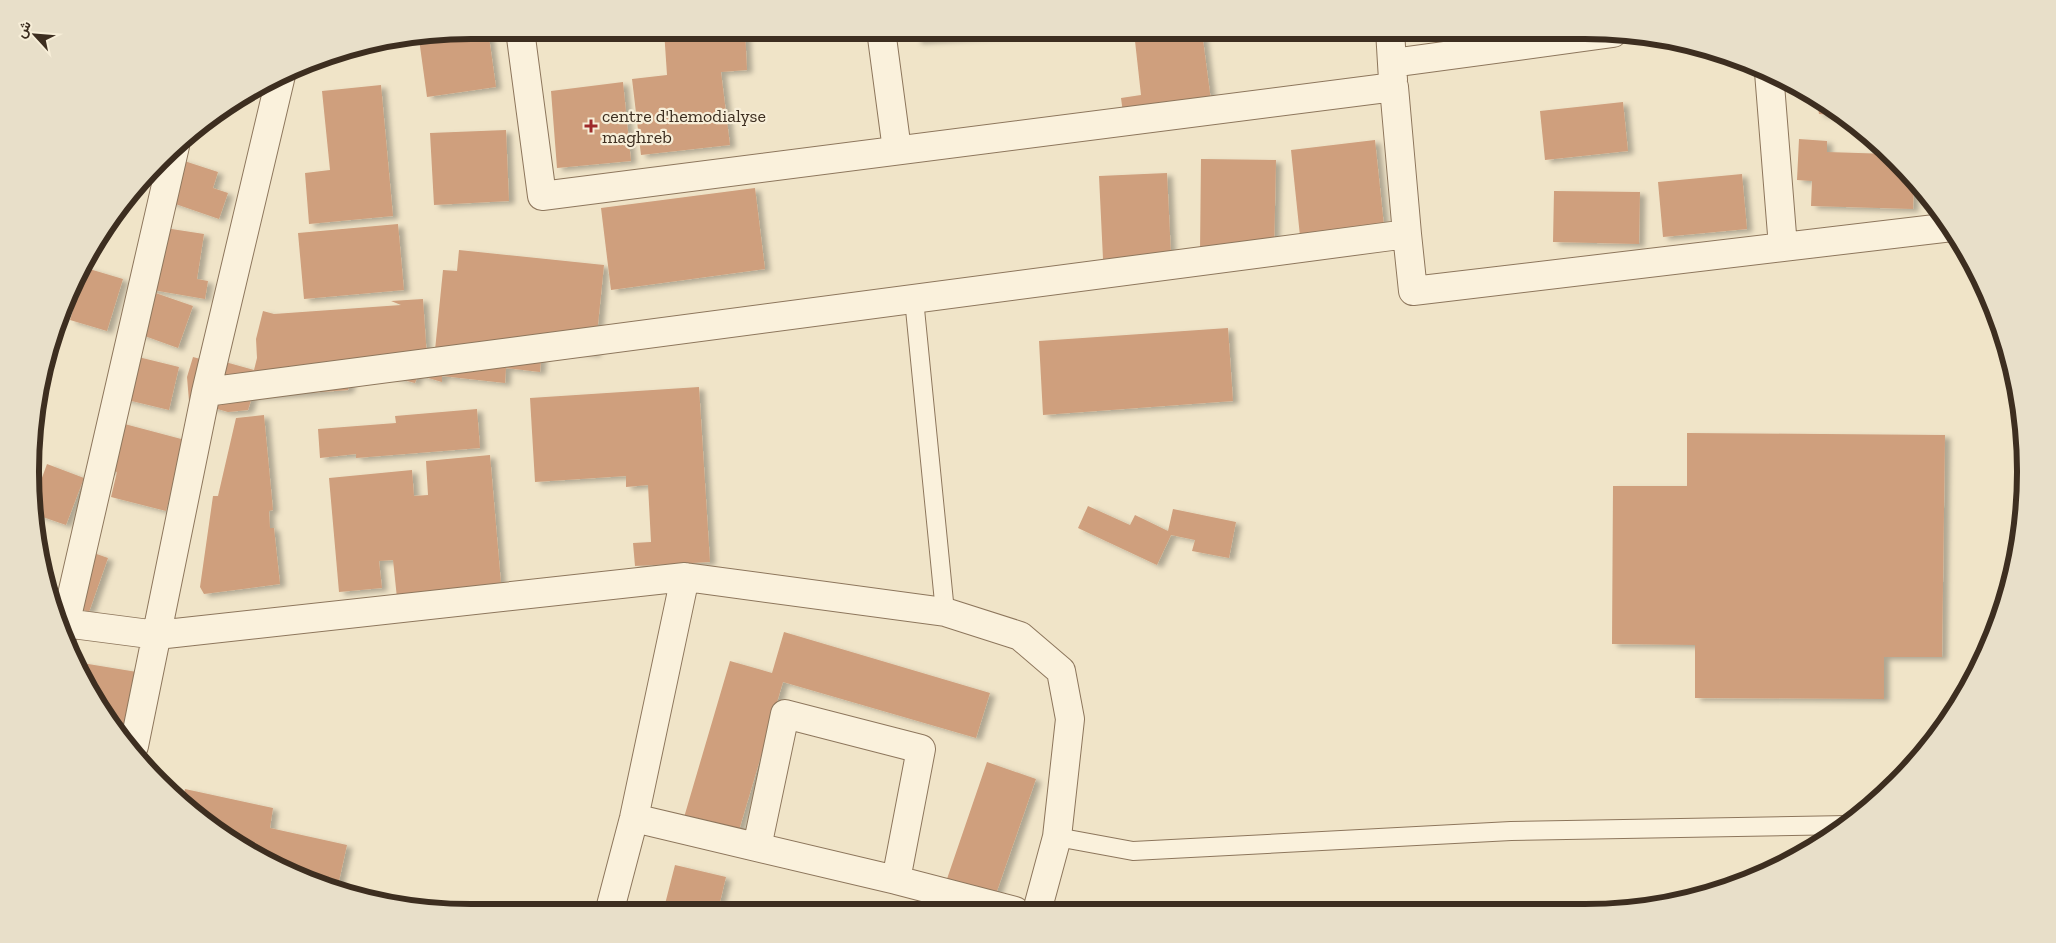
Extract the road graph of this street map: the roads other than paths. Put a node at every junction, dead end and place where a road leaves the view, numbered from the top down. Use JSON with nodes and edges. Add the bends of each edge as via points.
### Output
{"nodes":[{"id":1,"x":521,"y":39,"type":"edge"},
{"id":2,"x":882,"y":39,"type":"edge"},
{"id":3,"x":1391,"y":39,"type":"edge"},
{"id":4,"x":1582,"y":39,"type":"edge"},
{"id":5,"x":1393,"y":75,"type":"junction"},
{"id":6,"x":1770,"y":80,"type":"edge"},
{"id":7,"x":279,"y":84,"type":"edge"},
{"id":8,"x":897,"y":150,"type":"junction"},
{"id":9,"x":169,"y":161,"type":"edge"},
{"id":10,"x":1942,"y":228,"type":"edge"},
{"id":11,"x":1407,"y":234,"type":"junction"},
{"id":12,"x":1783,"y":247,"type":"junction"},
{"id":13,"x":914,"y":299,"type":"junction"},
{"id":14,"x":206,"y":392,"type":"junction"},
{"id":15,"x":684,"y":577,"type":"junction"},
{"id":16,"x":945,"y":612,"type":"junction"},
{"id":17,"x":64,"y":617,"type":"edge"},
{"id":18,"x":68,"y":628,"type":"edge"},
{"id":19,"x":157,"y":635,"type":"junction"},
{"id":20,"x":135,"y":743,"type":"edge"},
{"id":21,"x":634,"y":818,"type":"junction"},
{"id":22,"x":1833,"y":825,"type":"edge"},
{"id":23,"x":1057,"y":836,"type":"junction"},
{"id":24,"x":757,"y":847,"type":"junction"},
{"id":25,"x":896,"y":880,"type":"junction"},
{"id":26,"x":611,"y":904,"type":"edge"},
{"id":27,"x":988,"y":904,"type":"edge"},
{"id":28,"x":1039,"y":904,"type":"edge"}],
"edges":[{"from":1,"to":8,"type":"street","via":[[542,196]]},
{"from":2,"to":8,"type":"street"},
{"from":3,"to":5,"type":"street"},
{"from":4,"to":5,"type":"street"},
{"from":5,"to":8,"type":"street"},
{"from":5,"to":11,"type":"street"},
{"from":6,"to":12,"type":"street"},
{"from":7,"to":14,"type":"street"},
{"from":9,"to":17,"type":"street"},
{"from":10,"to":12,"type":"street"},
{"from":11,"to":12,"type":"street","via":[[1413,291]]},
{"from":11,"to":13,"type":"street"},
{"from":13,"to":14,"type":"street"},
{"from":13,"to":16,"type":"lane"},
{"from":14,"to":19,"type":"street"},
{"from":15,"to":16,"type":"street"},
{"from":15,"to":19,"type":"street"},
{"from":15,"to":21,"type":"street"},
{"from":16,"to":23,"type":"street","via":[[1020,636],[1061,671],[1070,720]]},
{"from":18,"to":19,"type":"street"},
{"from":19,"to":20,"type":"street"},
{"from":21,"to":24,"type":"street"},
{"from":21,"to":26,"type":"street"},
{"from":22,"to":23,"type":"lane","via":[[1511,831],[1133,852]]},
{"from":23,"to":28,"type":"street"},
{"from":24,"to":25,"type":"street"},
{"from":24,"to":25,"type":"street","via":[[785,714],[921,749]]},
{"from":25,"to":27,"type":"street"}]}
